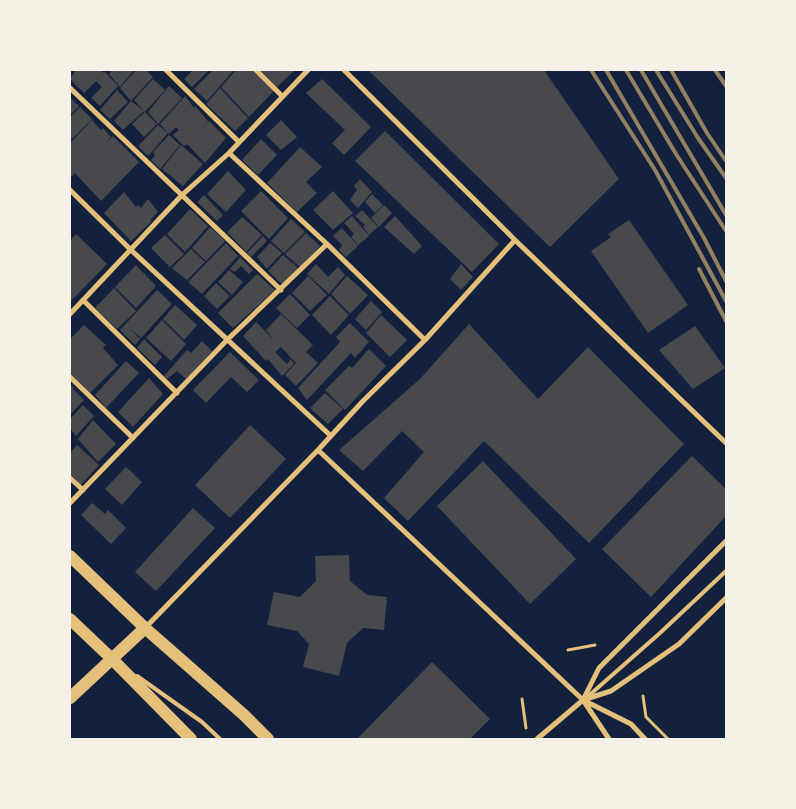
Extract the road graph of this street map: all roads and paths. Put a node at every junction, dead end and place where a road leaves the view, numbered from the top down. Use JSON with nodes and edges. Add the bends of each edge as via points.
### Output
{"nodes":[{"id":1,"x":166,"y":70,"type":"edge"},
{"id":2,"x":256,"y":70,"type":"edge"},
{"id":3,"x":308,"y":70,"type":"edge"},
{"id":4,"x":344,"y":70,"type":"edge"},
{"id":5,"x":70,"y":88,"type":"edge"},
{"id":6,"x":282,"y":96,"type":"junction"},
{"id":7,"x":239,"y":142,"type":"junction"},
{"id":8,"x":229,"y":153,"type":"junction"},
{"id":9,"x":70,"y":190,"type":"edge"},
{"id":10,"x":182,"y":195,"type":"junction"},
{"id":11,"x":515,"y":240,"type":"junction"},
{"id":12,"x":327,"y":244,"type":"junction"},
{"id":13,"x":131,"y":250,"type":"junction"},
{"id":14,"x":281,"y":290,"type":"junction"},
{"id":15,"x":83,"y":300,"type":"junction"},
{"id":16,"x":70,"y":314,"type":"edge"},
{"id":17,"x":227,"y":340,"type":"junction"},
{"id":18,"x":425,"y":340,"type":"junction"},
{"id":19,"x":70,"y":377,"type":"edge"},
{"id":20,"x":177,"y":394,"type":"junction"},
{"id":21,"x":331,"y":436,"type":"junction"},
{"id":22,"x":133,"y":438,"type":"junction"},
{"id":23,"x":726,"y":443,"type":"edge"},
{"id":24,"x":318,"y":450,"type":"junction"},
{"id":25,"x":70,"y":478,"type":"edge"},
{"id":26,"x":82,"y":490,"type":"junction"},
{"id":27,"x":70,"y":502,"type":"edge"},
{"id":28,"x":726,"y":541,"type":"edge"},
{"id":29,"x":70,"y":556,"type":"edge"},
{"id":30,"x":726,"y":571,"type":"edge"},
{"id":31,"x":726,"y":598,"type":"edge"},
{"id":32,"x":70,"y":619,"type":"edge"},
{"id":33,"x":145,"y":628,"type":"junction"},
{"id":34,"x":595,"y":645,"type":"dead end"},
{"id":35,"x":568,"y":650,"type":"dead end"},
{"id":36,"x":112,"y":659,"type":"junction"},
{"id":37,"x":644,"y":696,"type":"dead end"},
{"id":38,"x":70,"y":698,"type":"edge"},
{"id":39,"x":522,"y":699,"type":"dead end"},
{"id":40,"x":583,"y":700,"type":"junction"},
{"id":41,"x":244,"y":715,"type":"junction"},
{"id":42,"x":526,"y":728,"type":"dead end"},
{"id":43,"x":191,"y":739,"type":"edge"},
{"id":44,"x":220,"y":739,"type":"edge"},
{"id":45,"x":264,"y":739,"type":"edge"},
{"id":46,"x":268,"y":739,"type":"edge"},
{"id":47,"x":537,"y":739,"type":"edge"},
{"id":48,"x":609,"y":739,"type":"edge"},
{"id":49,"x":645,"y":739,"type":"edge"},
{"id":50,"x":668,"y":739,"type":"edge"}],
"edges":[{"from":1,"to":7,"type":"street"},
{"from":2,"to":6,"type":"street"},
{"from":3,"to":6,"type":"street"},
{"from":4,"to":11,"type":"street"},
{"from":5,"to":10,"type":"street"},
{"from":6,"to":7,"type":"street"},
{"from":7,"to":8,"type":"street"},
{"from":8,"to":10,"type":"street"},
{"from":8,"to":12,"type":"street"},
{"from":9,"to":13,"type":"street"},
{"from":10,"to":13,"type":"street"},
{"from":10,"to":14,"type":"street"},
{"from":11,"to":18,"type":"street"},
{"from":11,"to":23,"type":"street"},
{"from":12,"to":14,"type":"street"},
{"from":12,"to":18,"type":"street"},
{"from":13,"to":15,"type":"street"},
{"from":13,"to":17,"type":"street"},
{"from":14,"to":17,"type":"street"},
{"from":15,"to":16,"type":"street"},
{"from":15,"to":20,"type":"street"},
{"from":17,"to":20,"type":"street"},
{"from":17,"to":21,"type":"street"},
{"from":18,"to":21,"type":"street"},
{"from":19,"to":22,"type":"street"},
{"from":20,"to":22,"type":"street"},
{"from":21,"to":24,"type":"street"},
{"from":22,"to":26,"type":"street"},
{"from":24,"to":33,"type":"street"},
{"from":24,"to":40,"type":"street"},
{"from":25,"to":26,"type":"street"},
{"from":26,"to":27,"type":"street"},
{"from":28,"to":40,"type":"street","via":[[599,668]]},
{"from":29,"to":33,"type":"main road"},
{"from":30,"to":40,"type":"lane"},
{"from":31,"to":40,"type":"street","via":[[678,644],[612,691]]},
{"from":32,"to":36,"type":"main road"},
{"from":33,"to":36,"type":"main road"},
{"from":33,"to":41,"type":"main road"},
{"from":34,"to":35,"type":"path"},
{"from":36,"to":38,"type":"main road"},
{"from":36,"to":43,"type":"main road"},
{"from":36,"to":44,"type":"lane","via":[[202,722]]},
{"from":37,"to":50,"type":"path","via":[[646,717]]},
{"from":39,"to":42,"type":"path"},
{"from":40,"to":47,"type":"street"},
{"from":40,"to":48,"type":"street"},
{"from":40,"to":49,"type":"street","via":[[632,724]]},
{"from":41,"to":45,"type":"lane"},
{"from":41,"to":46,"type":"main road"}]}
